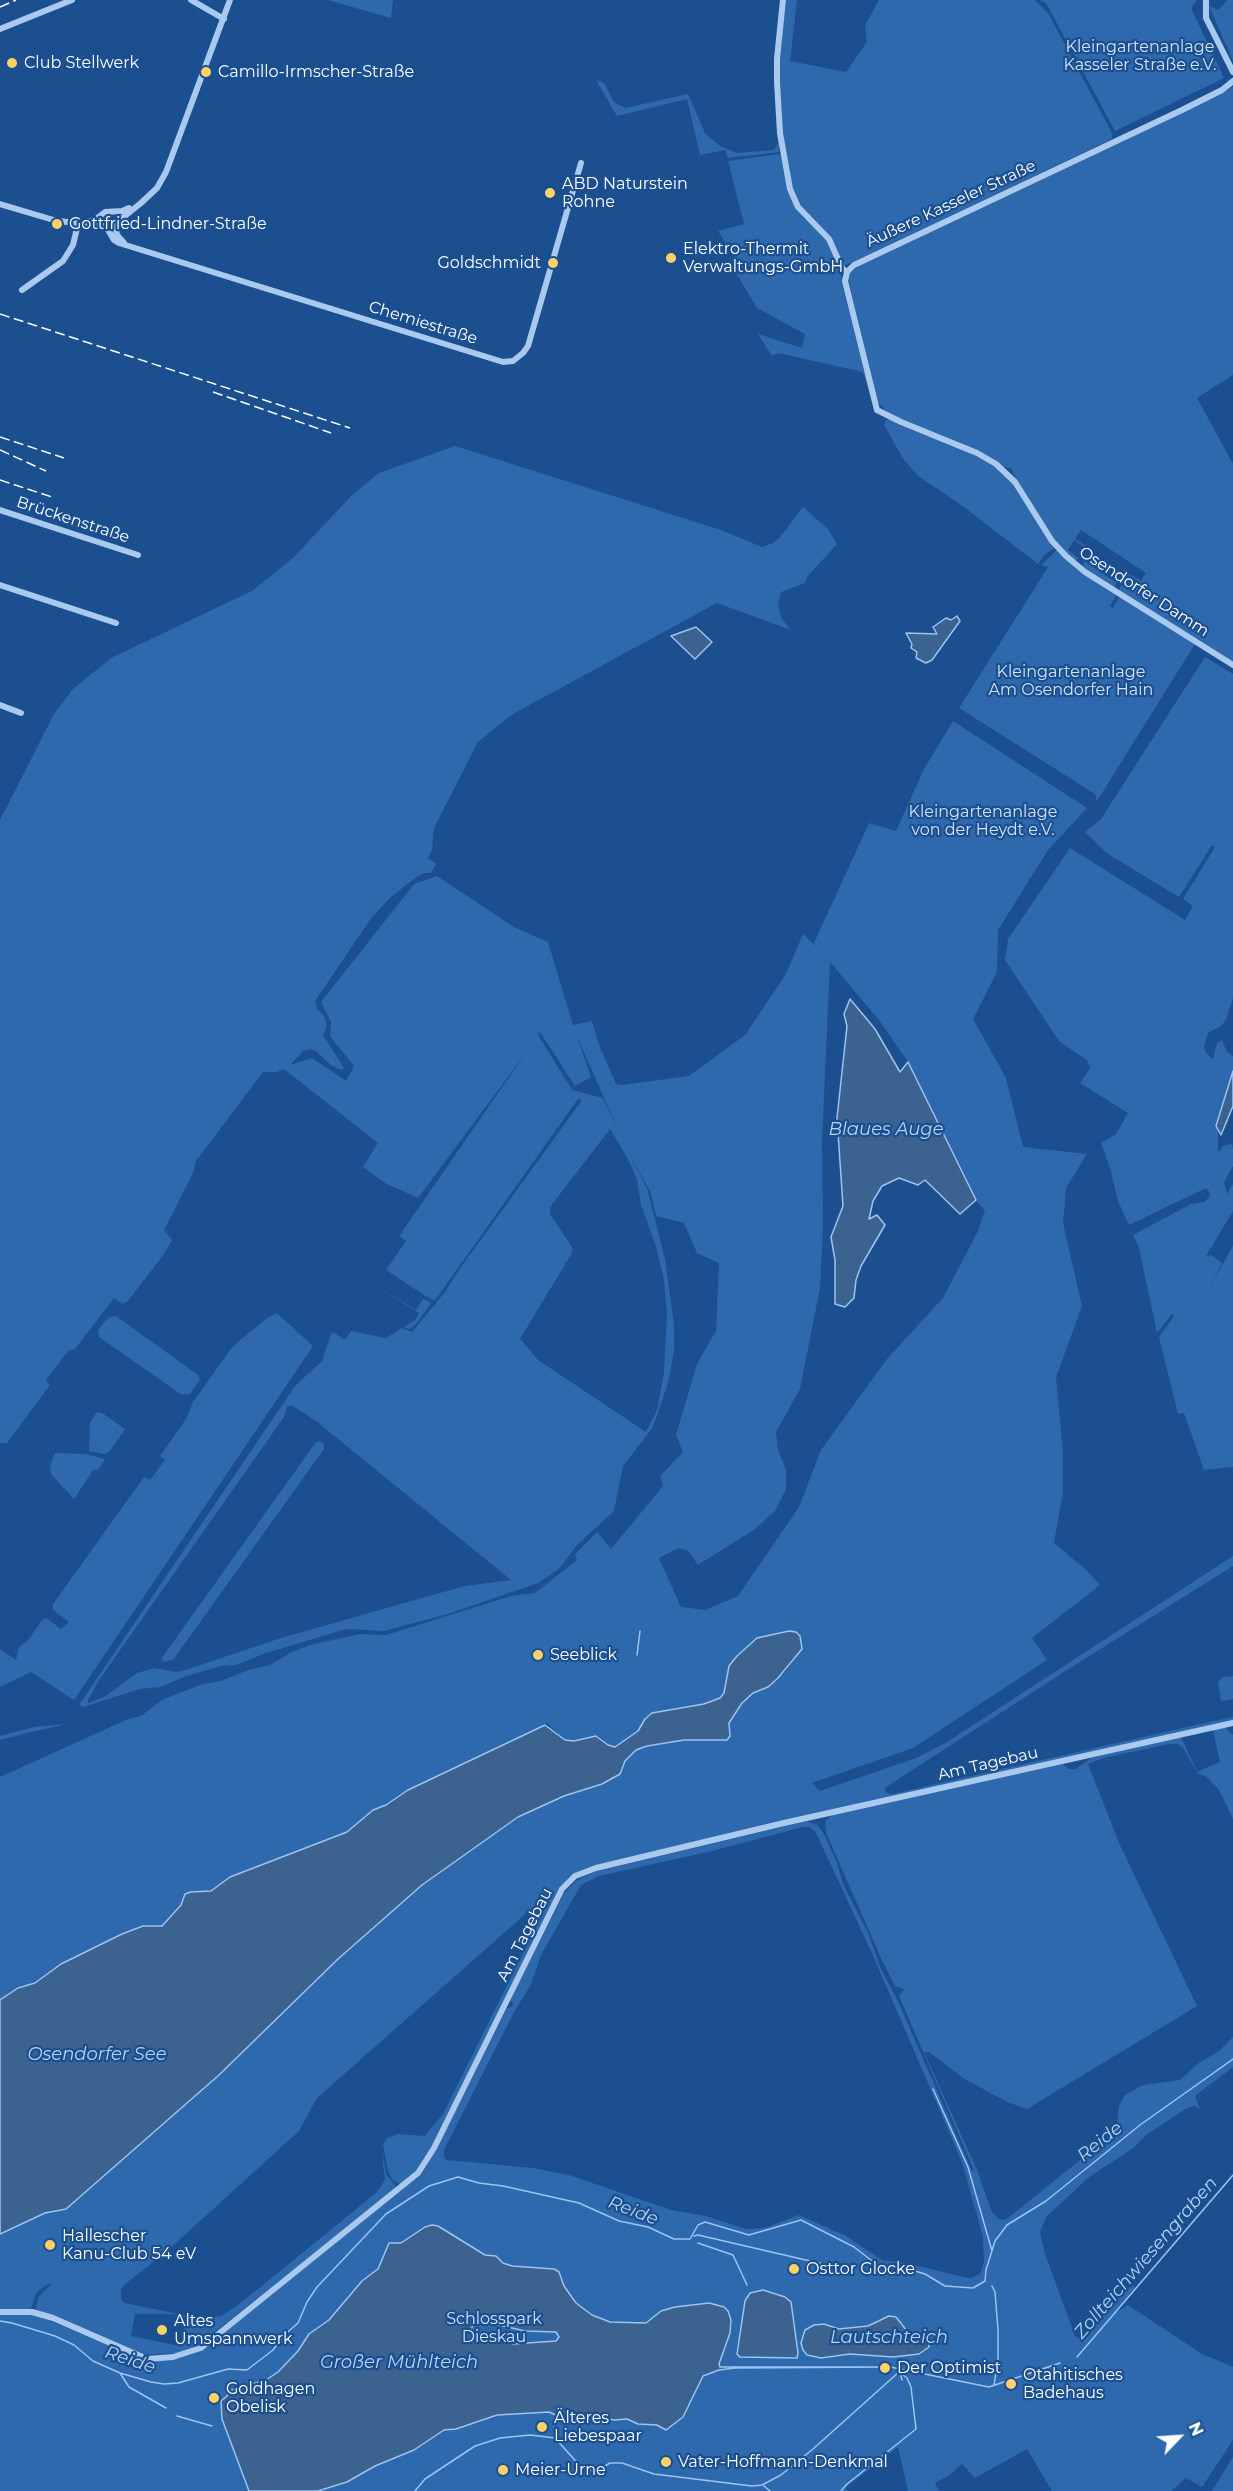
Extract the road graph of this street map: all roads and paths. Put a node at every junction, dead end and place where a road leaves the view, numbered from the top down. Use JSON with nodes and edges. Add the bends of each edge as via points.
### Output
{"nodes":[{"id":1,"x":72,"y":0,"type":"edge"},
{"id":2,"x":191,"y":0,"type":"edge"},
{"id":3,"x":230,"y":0,"type":"edge"},
{"id":4,"x":783,"y":0,"type":"edge"},
{"id":5,"x":1206,"y":0,"type":"edge"},
{"id":6,"x":224,"y":19,"type":"junction"},
{"id":7,"x":2,"y":29,"type":"edge"},
{"id":8,"x":1233,"y":72,"type":"edge"},
{"id":9,"x":1233,"y":81,"type":"edge"},
{"id":10,"x":581,"y":163,"type":"dead end"},
{"id":11,"x":0,"y":204,"type":"edge"},
{"id":12,"x":136,"y":206,"type":"junction"},
{"id":13,"x":113,"y":212,"type":"junction"},
{"id":14,"x":100,"y":216,"type":"junction"},
{"id":15,"x":116,"y":223,"type":"junction"},
{"id":16,"x":81,"y":224,"type":"junction"},
{"id":17,"x":105,"y":227,"type":"junction"},
{"id":18,"x":124,"y":243,"type":"junction"},
{"id":19,"x":847,"y":272,"type":"junction"},
{"id":20,"x":22,"y":290,"type":"dead end"},
{"id":21,"x":0,"y":510,"type":"edge"},
{"id":22,"x":138,"y":555,"type":"dead end"},
{"id":23,"x":0,"y":585,"type":"edge"},
{"id":24,"x":116,"y":623,"type":"dead end"},
{"id":25,"x":1233,"y":665,"type":"edge"},
{"id":26,"x":0,"y":705,"type":"edge"},
{"id":27,"x":21,"y":713,"type":"dead end"},
{"id":28,"x":1233,"y":1723,"type":"edge"},
{"id":29,"x":0,"y":2312,"type":"edge"}],
"edges":[{"from":1,"to":7,"type":"street"},
{"from":2,"to":6,"type":"street"},
{"from":3,"to":6,"type":"street"},
{"from":4,"to":19,"type":"street","via":[[777,82],[780,133],[790,189],[798,207],[829,239]]},
{"from":5,"to":8,"type":"street","via":[[1206,18]]},
{"from":6,"to":12,"type":"street","via":[[166,172],[157,188]]},
{"from":9,"to":19,"type":"street","name":"Äußere Kasseler Straße","via":[[1182,110],[854,265]]},
{"from":10,"to":18,"type":"street","name":"Chemiestraße","via":[[528,346],[513,361],[472,353]]},
{"from":11,"to":16,"type":"street"},
{"from":12,"to":13,"type":"street"},
{"from":12,"to":15,"type":"street"},
{"from":13,"to":14,"type":"street"},
{"from":13,"to":15,"type":"street"},
{"from":14,"to":16,"type":"street"},
{"from":14,"to":17,"type":"street"},
{"from":15,"to":17,"type":"street"},
{"from":15,"to":18,"type":"street","via":[[117,235]]},
{"from":16,"to":17,"type":"street"},
{"from":16,"to":20,"type":"street","via":[[63,261]]},
{"from":17,"to":18,"type":"street","name":"Chemiestraße","via":[[114,240]]},
{"from":19,"to":25,"type":"street","name":"Osendorfer Damm","via":[[845,281],[878,410],[996,464],[1015,483],[1066,556]]},
{"from":21,"to":22,"type":"street","name":"Brückenstraße"},
{"from":23,"to":24,"type":"street"},
{"from":26,"to":27,"type":"street"},
{"from":28,"to":29,"type":"street","name":"Am Tagebau","via":[[806,1818],[575,1876],[562,1889],[418,2173],[201,2348],[173,2357],[147,2359],[52,2318],[32,2312]]}]}
